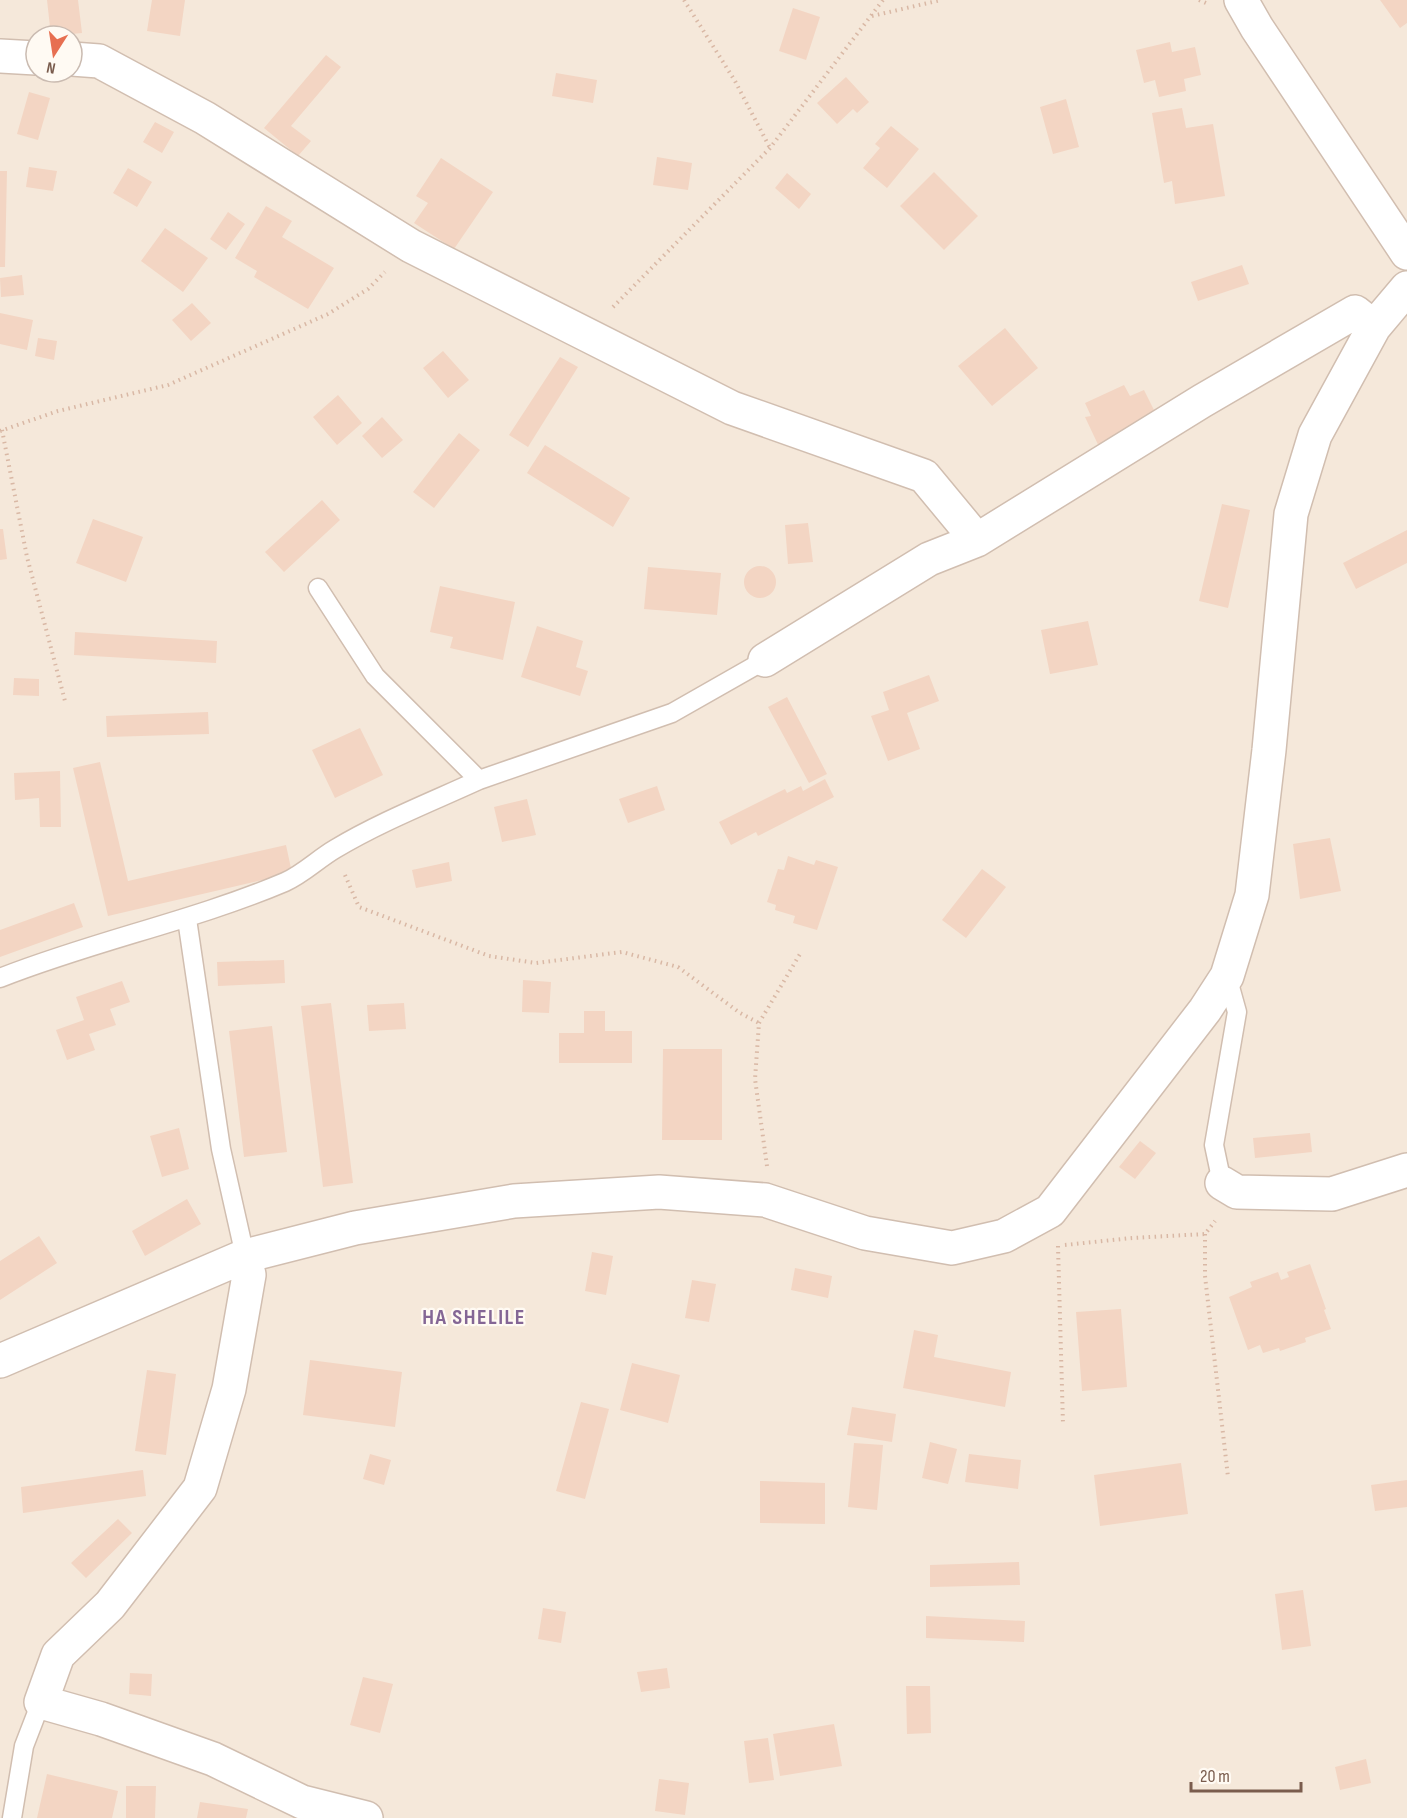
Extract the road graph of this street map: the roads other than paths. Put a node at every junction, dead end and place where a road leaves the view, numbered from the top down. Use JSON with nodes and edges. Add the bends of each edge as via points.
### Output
{"nodes":[{"id":1,"x":1241,"y":0,"type":"edge"},
{"id":2,"x":0,"y":56,"type":"edge"},
{"id":3,"x":24,"y":57,"type":"edge"},
{"id":4,"x":84,"y":60,"type":"edge"},
{"id":5,"x":1407,"y":253,"type":"edge"},
{"id":6,"x":1407,"y":288,"type":"edge"},
{"id":7,"x":1374,"y":327,"type":"junction"},
{"id":8,"x":977,"y":540,"type":"junction"},
{"id":9,"x":318,"y":588,"type":"dead end"},
{"id":10,"x":765,"y":660,"type":"joint"},
{"id":11,"x":479,"y":780,"type":"junction"},
{"id":12,"x":187,"y":919,"type":"junction"},
{"id":13,"x":1227,"y":976,"type":"junction"},
{"id":14,"x":0,"y":978,"type":"edge"},
{"id":15,"x":1407,"y":1170,"type":"edge"},
{"id":16,"x":1230,"y":1188,"type":"joint"},
{"id":17,"x":245,"y":1256,"type":"junction"},
{"id":18,"x":0,"y":1362,"type":"edge"},
{"id":19,"x":41,"y":1702,"type":"junction"},
{"id":20,"x":12,"y":1818,"type":"edge"},
{"id":21,"x":366,"y":1818,"type":"edge"}],
"edges":[{"from":1,"to":5,"type":"street"},
{"from":2,"to":3,"type":"street"},
{"from":4,"to":8,"type":"street","via":[[99,61],[205,118],[411,246],[732,408],[924,476]]},
{"from":6,"to":7,"type":"street"},
{"from":7,"to":8,"type":"street","via":[[1355,312]]},
{"from":7,"to":13,"type":"street","via":[[1315,435],[1291,514],[1252,895]]},
{"from":8,"to":10,"type":"street","via":[[929,559]]},
{"from":9,"to":11,"type":"lane","via":[[375,676]]},
{"from":10,"to":11,"type":"lane","via":[[672,713]]},
{"from":11,"to":12,"type":"lane","via":[[334,849],[288,881]]},
{"from":12,"to":14,"type":"lane"},
{"from":12,"to":17,"type":"lane","via":[[221,1149]]},
{"from":13,"to":16,"type":"lane","via":[[1237,1012],[1214,1145]]},
{"from":13,"to":17,"type":"street","via":[[1050,1211],[1004,1236],[952,1248],[865,1233],[765,1200],[659,1192],[514,1201],[355,1228]]},
{"from":15,"to":16,"type":"street","via":[[1332,1194]]},
{"from":17,"to":18,"type":"street"},
{"from":17,"to":19,"type":"street","via":[[249,1275],[229,1389],[200,1488],[110,1605],[58,1655]]},
{"from":19,"to":20,"type":"lane","via":[[24,1746]]},
{"from":19,"to":21,"type":"street","via":[[213,1759],[302,1802]]}]}
